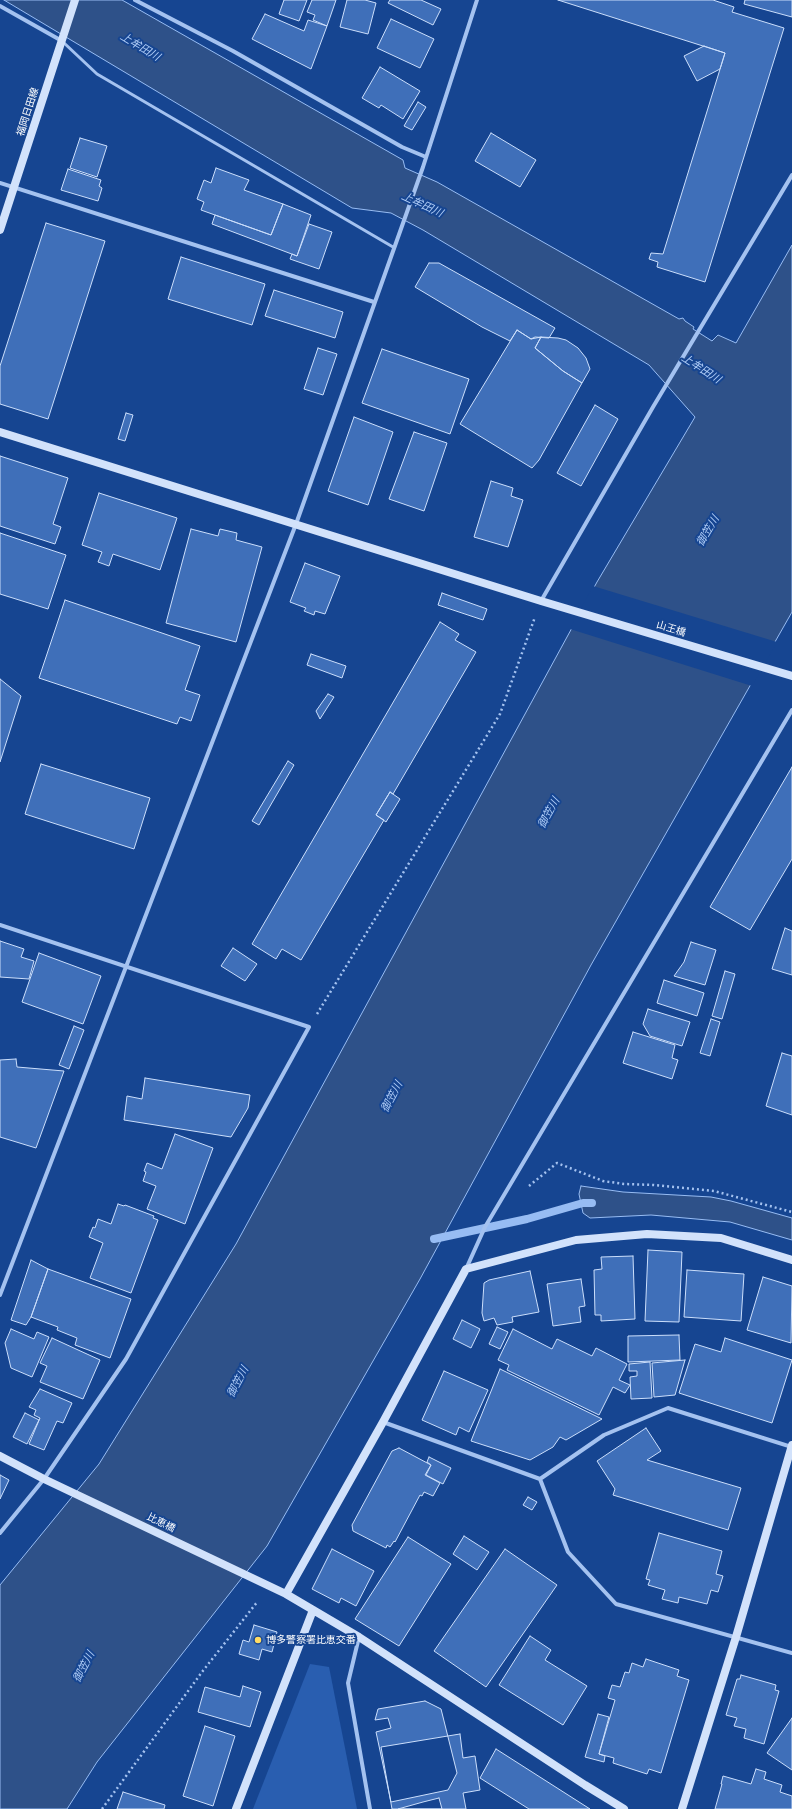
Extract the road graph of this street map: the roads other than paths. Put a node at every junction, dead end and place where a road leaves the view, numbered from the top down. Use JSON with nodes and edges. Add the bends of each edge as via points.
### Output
{"nodes":[{"id":1,"x":75,"y":0,"type":"edge"},
{"id":2,"x":135,"y":0,"type":"edge"},
{"id":3,"x":476,"y":0,"type":"edge"},
{"id":4,"x":0,"y":6,"type":"edge"},
{"id":5,"x":62,"y":42,"type":"junction"},
{"id":6,"x":426,"y":157,"type":"junction"},
{"id":7,"x":792,"y":175,"type":"edge"},
{"id":8,"x":0,"y":183,"type":"edge"},
{"id":9,"x":14,"y":188,"type":"junction"},
{"id":10,"x":0,"y":230,"type":"edge"},
{"id":11,"x":393,"y":247,"type":"junction"},
{"id":12,"x":374,"y":302,"type":"junction"},
{"id":13,"x":0,"y":432,"type":"edge"},
{"id":14,"x":296,"y":524,"type":"junction"},
{"id":15,"x":541,"y":601,"type":"junction"},
{"id":16,"x":792,"y":676,"type":"edge"},
{"id":17,"x":792,"y":710,"type":"edge"},
{"id":18,"x":0,"y":925,"type":"edge"},
{"id":19,"x":127,"y":967,"type":"junction"},
{"id":20,"x":792,"y":1260,"type":"edge"},
{"id":21,"x":466,"y":1268,"type":"junction"},
{"id":22,"x":0,"y":1295,"type":"edge"},
{"id":23,"x":383,"y":1422,"type":"junction"},
{"id":24,"x":792,"y":1446,"type":"edge"},
{"id":25,"x":0,"y":1456,"type":"edge"},
{"id":26,"x":44,"y":1479,"type":"junction"},
{"id":27,"x":540,"y":1479,"type":"junction"},
{"id":28,"x":0,"y":1533,"type":"edge"},
{"id":29,"x":286,"y":1594,"type":"junction"},
{"id":30,"x":313,"y":1610,"type":"junction"},
{"id":31,"x":359,"y":1637,"type":"junction"},
{"id":32,"x":736,"y":1637,"type":"junction"},
{"id":33,"x":792,"y":1653,"type":"edge"},
{"id":34,"x":236,"y":1809,"type":"edge"},
{"id":35,"x":370,"y":1809,"type":"edge"},
{"id":36,"x":624,"y":1809,"type":"edge"},
{"id":37,"x":682,"y":1809,"type":"edge"}],
"edges":[{"from":1,"to":5,"type":"street","name":"福岡日田線"},
{"from":2,"to":6,"type":"street","via":[[233,51],[402,147]]},
{"from":3,"to":6,"type":"street"},
{"from":4,"to":5,"type":"street"},
{"from":5,"to":9,"type":"street","name":"福岡日田線"},
{"from":5,"to":11,"type":"lane","via":[[97,74]]},
{"from":6,"to":11,"type":"street"},
{"from":7,"to":15,"type":"street"},
{"from":8,"to":9,"type":"street"},
{"from":9,"to":10,"type":"street","name":"福岡日田線"},
{"from":9,"to":12,"type":"street"},
{"from":11,"to":12,"type":"street"},
{"from":12,"to":14,"type":"street"},
{"from":13,"to":14,"type":"street","name":"山王橋"},
{"from":14,"to":15,"type":"street","name":"山王橋"},
{"from":14,"to":19,"type":"street"},
{"from":15,"to":16,"type":"street","name":"山王橋"},
{"from":17,"to":21,"type":"street","via":[[485,1227]]},
{"from":18,"to":19,"type":"street"},
{"from":19,"to":22,"type":"street"},
{"from":19,"to":26,"type":"street","via":[[309,1027],[126,1359]]},
{"from":20,"to":21,"type":"street","via":[[721,1238],[647,1234],[576,1240]]},
{"from":21,"to":23,"type":"street"},
{"from":23,"to":27,"type":"street"},
{"from":23,"to":29,"type":"street"},
{"from":24,"to":27,"type":"street","via":[[668,1408],[604,1435]]},
{"from":24,"to":32,"type":"street"},
{"from":25,"to":26,"type":"street","name":"比恵橋"},
{"from":26,"to":28,"type":"street"},
{"from":26,"to":29,"type":"street","name":"比恵橋"},
{"from":27,"to":32,"type":"street","via":[[568,1552],[616,1604]]},
{"from":29,"to":30,"type":"street","name":"比恵橋"},
{"from":30,"to":31,"type":"street","name":"比恵橋"},
{"from":30,"to":34,"type":"street"},
{"from":31,"to":35,"type":"street","via":[[348,1683]]},
{"from":31,"to":36,"type":"street","name":"比恵橋"},
{"from":32,"to":33,"type":"street"},
{"from":32,"to":37,"type":"street"}]}
